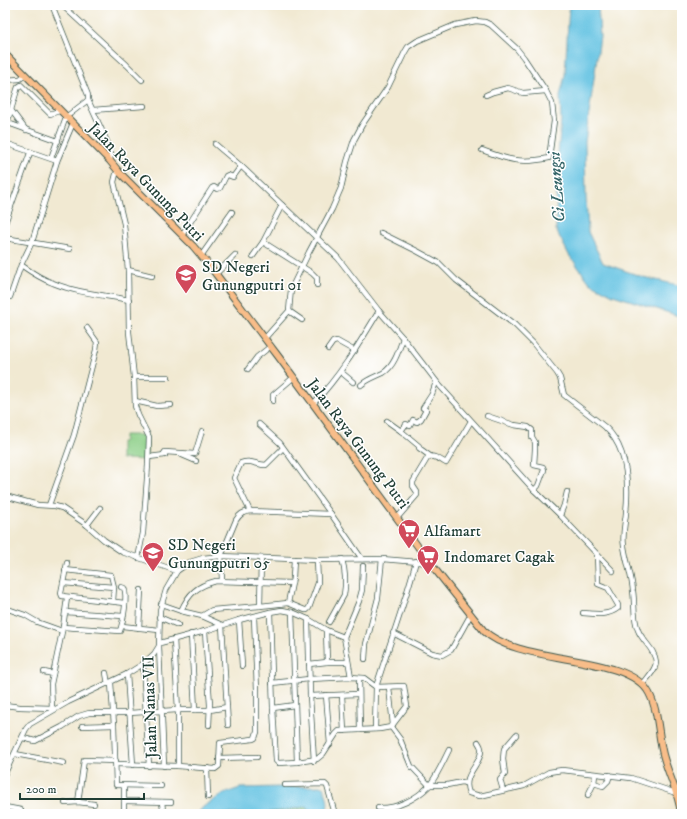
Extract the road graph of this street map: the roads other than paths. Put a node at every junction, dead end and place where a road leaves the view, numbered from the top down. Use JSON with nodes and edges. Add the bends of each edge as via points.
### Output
{"nodes":[{"id":1,"x":52,"y":5,"type":"edge"},
{"id":2,"x":62,"y":5,"type":"edge"},
{"id":3,"x":6,"y":57,"type":"edge"},
{"id":4,"x":28,"y":78,"type":"junction"},
{"id":5,"x":5,"y":80,"type":"edge"},
{"id":6,"x":142,"y":80,"type":"dead end"},
{"id":7,"x":23,"y":87,"type":"junction"},
{"id":8,"x":546,"y":91,"type":"junction"},
{"id":9,"x":486,"y":96,"type":"dead end"},
{"id":10,"x":88,"y":100,"type":"junction"},
{"id":11,"x":144,"y":106,"type":"dead end"},
{"id":12,"x":12,"y":110,"type":"junction"},
{"id":13,"x":93,"y":110,"type":"junction"},
{"id":14,"x":59,"y":111,"type":"junction"},
{"id":15,"x":66,"y":117,"type":"junction"},
{"id":16,"x":73,"y":123,"type":"junction"},
{"id":17,"x":8,"y":124,"type":"junction"},
{"id":18,"x":5,"y":130,"type":"edge"},
{"id":19,"x":26,"y":130,"type":"junction"},
{"id":20,"x":58,"y":141,"type":"junction"},
{"id":21,"x":5,"y":143,"type":"edge"},
{"id":22,"x":216,"y":144,"type":"dead end"},
{"id":23,"x":482,"y":150,"type":"dead end"},
{"id":24,"x":30,"y":153,"type":"junction"},
{"id":25,"x":51,"y":158,"type":"junction"},
{"id":26,"x":57,"y":161,"type":"junction"},
{"id":27,"x":110,"y":161,"type":"junction"},
{"id":28,"x":240,"y":166,"type":"junction"},
{"id":29,"x":119,"y":172,"type":"junction"},
{"id":30,"x":282,"y":205,"type":"junction"},
{"id":31,"x":232,"y":212,"type":"dead end"},
{"id":32,"x":5,"y":223,"type":"edge"},
{"id":33,"x":381,"y":234,"type":"dead end"},
{"id":34,"x":182,"y":235,"type":"junction"},
{"id":35,"x":5,"y":238,"type":"edge"},
{"id":36,"x":316,"y":239,"type":"junction"},
{"id":37,"x":32,"y":242,"type":"junction"},
{"id":38,"x":263,"y":242,"type":"junction"},
{"id":39,"x":70,"y":249,"type":"dead end"},
{"id":40,"x":201,"y":256,"type":"junction"},
{"id":41,"x":235,"y":256,"type":"dead end"},
{"id":42,"x":253,"y":256,"type":"dead end"},
{"id":43,"x":21,"y":265,"type":"junction"},
{"id":44,"x":302,"y":266,"type":"junction"},
{"id":45,"x":128,"y":270,"type":"junction"},
{"id":46,"x":216,"y":274,"type":"junction"},
{"id":47,"x":152,"y":276,"type":"dead end"},
{"id":48,"x":317,"y":286,"type":"dead end"},
{"id":49,"x":10,"y":297,"type":"dead end"},
{"id":50,"x":129,"y":300,"type":"junction"},
{"id":51,"x":289,"y":311,"type":"junction"},
{"id":52,"x":379,"y":311,"type":"junction"},
{"id":53,"x":302,"y":320,"type":"dead end"},
{"id":54,"x":88,"y":328,"type":"dead end"},
{"id":55,"x":265,"y":338,"type":"junction"},
{"id":56,"x":403,"y":338,"type":"junction"},
{"id":57,"x":271,"y":346,"type":"junction"},
{"id":58,"x":328,"y":348,"type":"dead end"},
{"id":59,"x":355,"y":351,"type":"junction"},
{"id":60,"x":248,"y":369,"type":"dead end"},
{"id":61,"x":340,"y":372,"type":"junction"},
{"id":62,"x":134,"y":377,"type":"junction"},
{"id":63,"x":168,"y":377,"type":"dead end"},
{"id":64,"x":294,"y":377,"type":"junction"},
{"id":65,"x":353,"y":382,"type":"dead end"},
{"id":66,"x":436,"y":382,"type":"junction"},
{"id":67,"x":361,"y":385,"type":"dead end"},
{"id":68,"x":135,"y":401,"type":"junction"},
{"id":69,"x":273,"y":401,"type":"dead end"},
{"id":70,"x":313,"y":404,"type":"junction"},
{"id":71,"x":171,"y":405,"type":"dead end"},
{"id":72,"x":487,"y":416,"type":"dead end"},
{"id":73,"x":387,"y":421,"type":"dead end"},
{"id":74,"x":471,"y":421,"type":"junction"},
{"id":75,"x":259,"y":424,"type":"dead end"},
{"id":76,"x":202,"y":431,"type":"dead end"},
{"id":77,"x":401,"y":431,"type":"junction"},
{"id":78,"x":283,"y":448,"type":"junction"},
{"id":79,"x":163,"y":455,"type":"junction"},
{"id":80,"x":430,"y":456,"type":"junction"},
{"id":81,"x":149,"y":457,"type":"junction"},
{"id":82,"x":196,"y":461,"type":"dead end"},
{"id":83,"x":534,"y":490,"type":"junction"},
{"id":84,"x":567,"y":492,"type":"dead end"},
{"id":85,"x":5,"y":496,"type":"edge"},
{"id":86,"x":49,"y":505,"type":"junction"},
{"id":87,"x":100,"y":508,"type":"dead end"},
{"id":88,"x":250,"y":511,"type":"junction"},
{"id":89,"x":332,"y":514,"type":"junction"},
{"id":90,"x":560,"y":515,"type":"junction"},
{"id":91,"x":398,"y":518,"type":"junction"},
{"id":92,"x":87,"y":525,"type":"junction"},
{"id":93,"x":597,"y":554,"type":"junction"},
{"id":94,"x":221,"y":556,"type":"junction"},
{"id":95,"x":138,"y":558,"type":"junction"},
{"id":96,"x":261,"y":558,"type":"junction"},
{"id":97,"x":294,"y":559,"type":"junction"},
{"id":98,"x":342,"y":559,"type":"junction"},
{"id":99,"x":362,"y":559,"type":"junction"},
{"id":100,"x":382,"y":559,"type":"junction"},
{"id":101,"x":317,"y":560,"type":"junction"},
{"id":102,"x":416,"y":561,"type":"junction"},
{"id":103,"x":68,"y":563,"type":"dead end"},
{"id":104,"x":430,"y":563,"type":"junction"},
{"id":105,"x":363,"y":566,"type":"dead end"},
{"id":106,"x":65,"y":570,"type":"junction"},
{"id":107,"x":177,"y":571,"type":"junction"},
{"id":108,"x":613,"y":571,"type":"dead end"},
{"id":109,"x":222,"y":581,"type":"junction"},
{"id":110,"x":260,"y":582,"type":"junction"},
{"id":111,"x":63,"y":583,"type":"junction"},
{"id":112,"x":292,"y":583,"type":"junction"},
{"id":113,"x":121,"y":587,"type":"dead end"},
{"id":114,"x":114,"y":588,"type":"junction"},
{"id":115,"x":141,"y":590,"type":"dead end"},
{"id":116,"x":67,"y":598,"type":"junction"},
{"id":117,"x":113,"y":601,"type":"junction"},
{"id":118,"x":288,"y":602,"type":"junction"},
{"id":119,"x":125,"y":603,"type":"junction"},
{"id":120,"x":161,"y":604,"type":"junction"},
{"id":121,"x":260,"y":606,"type":"junction"},
{"id":122,"x":5,"y":608,"type":"edge"},
{"id":123,"x":181,"y":611,"type":"junction"},
{"id":124,"x":65,"y":612,"type":"junction"},
{"id":125,"x":270,"y":612,"type":"junction"},
{"id":126,"x":292,"y":612,"type":"junction"},
{"id":127,"x":583,"y":613,"type":"dead end"},
{"id":128,"x":471,"y":614,"type":"junction"},
{"id":129,"x":123,"y":616,"type":"junction"},
{"id":130,"x":202,"y":616,"type":"junction"},
{"id":131,"x":254,"y":617,"type":"junction"},
{"id":132,"x":159,"y":618,"type":"junction"},
{"id":133,"x":308,"y":619,"type":"junction"},
{"id":134,"x":239,"y":620,"type":"junction"},
{"id":135,"x":329,"y":622,"type":"dead end"},
{"id":136,"x":178,"y":625,"type":"dead end"},
{"id":137,"x":222,"y":625,"type":"junction"},
{"id":138,"x":122,"y":626,"type":"junction"},
{"id":139,"x":139,"y":628,"type":"junction"},
{"id":140,"x":63,"y":629,"type":"junction"},
{"id":141,"x":159,"y":630,"type":"junction"},
{"id":142,"x":326,"y":630,"type":"junction"},
{"id":143,"x":205,"y":631,"type":"junction"},
{"id":144,"x":191,"y":634,"type":"junction"},
{"id":145,"x":393,"y":634,"type":"junction"},
{"id":146,"x":344,"y":637,"type":"junction"},
{"id":147,"x":174,"y":639,"type":"junction"},
{"id":148,"x":159,"y":645,"type":"junction"},
{"id":149,"x":365,"y":659,"type":"dead end"},
{"id":150,"x":327,"y":662,"type":"junction"},
{"id":151,"x":348,"y":662,"type":"junction"},
{"id":152,"x":143,"y":664,"type":"junction"},
{"id":153,"x":310,"y":664,"type":"junction"},
{"id":154,"x":242,"y":666,"type":"dead end"},
{"id":155,"x":44,"y":672,"type":"dead end"},
{"id":156,"x":106,"y":673,"type":"dead end"},
{"id":157,"x":53,"y":674,"type":"junction"},
{"id":158,"x":127,"y":674,"type":"junction"},
{"id":159,"x":351,"y":677,"type":"junction"},
{"id":160,"x":359,"y":678,"type":"junction"},
{"id":161,"x":309,"y":679,"type":"junction"},
{"id":162,"x":295,"y":681,"type":"junction"},
{"id":163,"x":272,"y":683,"type":"junction"},
{"id":164,"x":109,"y":684,"type":"junction"},
{"id":165,"x":642,"y":685,"type":"junction"},
{"id":166,"x":376,"y":687,"type":"junction"},
{"id":167,"x":388,"y":687,"type":"junction"},
{"id":168,"x":358,"y":694,"type":"junction"},
{"id":169,"x":342,"y":695,"type":"junction"},
{"id":170,"x":310,"y":696,"type":"junction"},
{"id":171,"x":326,"y":696,"type":"junction"},
{"id":172,"x":5,"y":705,"type":"edge"},
{"id":173,"x":295,"y":706,"type":"junction"},
{"id":174,"x":228,"y":707,"type":"junction"},
{"id":175,"x":54,"y":708,"type":"junction"},
{"id":176,"x":273,"y":708,"type":"junction"},
{"id":177,"x":178,"y":710,"type":"junction"},
{"id":178,"x":195,"y":710,"type":"junction"},
{"id":179,"x":210,"y":710,"type":"junction"},
{"id":180,"x":162,"y":711,"type":"junction"},
{"id":181,"x":146,"y":712,"type":"junction"},
{"id":182,"x":113,"y":713,"type":"junction"},
{"id":183,"x":129,"y":713,"type":"junction"},
{"id":184,"x":114,"y":725,"type":"junction"},
{"id":185,"x":209,"y":725,"type":"dead end"},
{"id":186,"x":228,"y":725,"type":"dead end"},
{"id":187,"x":82,"y":726,"type":"dead end"},
{"id":188,"x":392,"y":726,"type":"junction"},
{"id":189,"x":360,"y":730,"type":"junction"},
{"id":190,"x":375,"y":730,"type":"junction"},
{"id":191,"x":344,"y":731,"type":"junction"},
{"id":192,"x":516,"y":735,"type":"dead end"},
{"id":193,"x":23,"y":738,"type":"junction"},
{"id":194,"x":478,"y":742,"type":"dead end"},
{"id":195,"x":330,"y":745,"type":"junction"},
{"id":196,"x":449,"y":750,"type":"dead end"},
{"id":197,"x":15,"y":754,"type":"junction"},
{"id":198,"x":256,"y":757,"type":"dead end"},
{"id":199,"x":219,"y":758,"type":"junction"},
{"id":200,"x":314,"y":761,"type":"junction"},
{"id":201,"x":297,"y":762,"type":"junction"},
{"id":202,"x":64,"y":763,"type":"dead end"},
{"id":203,"x":116,"y":763,"type":"junction"},
{"id":204,"x":133,"y":765,"type":"junction"},
{"id":205,"x":149,"y":766,"type":"junction"},
{"id":206,"x":164,"y":766,"type":"junction"},
{"id":207,"x":178,"y":766,"type":"junction"},
{"id":208,"x":207,"y":768,"type":"junction"},
{"id":209,"x":5,"y":773,"type":"edge"},
{"id":210,"x":595,"y":775,"type":"junction"},
{"id":211,"x":610,"y":775,"type":"junction"},
{"id":212,"x":594,"y":783,"type":"junction"},
{"id":213,"x":467,"y":784,"type":"junction"},
{"id":214,"x":286,"y":785,"type":"dead end"},
{"id":215,"x":429,"y":785,"type":"junction"},
{"id":216,"x":124,"y":786,"type":"junction"},
{"id":217,"x":162,"y":786,"type":"dead end"},
{"id":218,"x":682,"y":788,"type":"edge"},
{"id":219,"x":502,"y":790,"type":"junction"},
{"id":220,"x":676,"y":791,"type":"junction"},
{"id":221,"x":588,"y":795,"type":"dead end"},
{"id":222,"x":208,"y":796,"type":"dead end"},
{"id":223,"x":124,"y":801,"type":"junction"},
{"id":224,"x":78,"y":802,"type":"junction"},
{"id":225,"x":162,"y":802,"type":"junction"},
{"id":226,"x":171,"y":802,"type":"dead end"},
{"id":227,"x":65,"y":803,"type":"dead end"},
{"id":228,"x":94,"y":804,"type":"dead end"},
{"id":229,"x":5,"y":807,"type":"edge"},
{"id":230,"x":378,"y":808,"type":"dead end"},
{"id":231,"x":21,"y":810,"type":"dead end"},
{"id":232,"x":681,"y":812,"type":"edge"},
{"id":233,"x":124,"y":814,"type":"edge"},
{"id":234,"x":165,"y":814,"type":"edge"},
{"id":235,"x":336,"y":814,"type":"edge"}],
"edges":[{"from":1,"to":10,"type":"street"},
{"from":2,"to":6,"type":"street"},
{"from":3,"to":4,"type":"main road","name":"Jalan Raya Gunung Putri"},
{"from":4,"to":5,"type":"street"},
{"from":4,"to":7,"type":"street"},
{"from":4,"to":14,"type":"main road","name":"Jalan Raya Gunung Putri"},
{"from":7,"to":12,"type":"street","via":[[18,87]]},
{"from":7,"to":14,"type":"street","via":[[50,114]]},
{"from":8,"to":9,"type":"street","via":[[523,93],[508,88]]},
{"from":8,"to":23,"type":"street","via":[[552,103],[554,121],[549,158],[534,161],[506,160]]},
{"from":8,"to":36,"type":"street","via":[[519,52],[485,22],[469,21],[455,25],[412,44],[354,140],[341,188]]},
{"from":10,"to":13,"type":"street"},
{"from":10,"to":15,"type":"street"},
{"from":11,"to":13,"type":"street"},
{"from":12,"to":17,"type":"street"},
{"from":12,"to":19,"type":"street"},
{"from":13,"to":27,"type":"street","via":[[111,152]]},
{"from":14,"to":15,"type":"main road","name":"Jalan Raya Gunung Putri"},
{"from":15,"to":16,"type":"main road","name":"Jalan Raya Gunung Putri"},
{"from":15,"to":20,"type":"street"},
{"from":16,"to":26,"type":"street"},
{"from":16,"to":27,"type":"main road","name":"Jalan Raya Gunung Putri"},
{"from":17,"to":18,"type":"street"},
{"from":17,"to":19,"type":"street"},
{"from":19,"to":20,"type":"street"},
{"from":20,"to":25,"type":"street"},
{"from":21,"to":24,"type":"street"},
{"from":22,"to":28,"type":"street"},
{"from":24,"to":25,"type":"street"},
{"from":24,"to":32,"type":"street"},
{"from":25,"to":26,"type":"street"},
{"from":26,"to":37,"type":"street"},
{"from":27,"to":29,"type":"main road","name":"Jalan Raya Gunung Putri"},
{"from":28,"to":30,"type":"street"},
{"from":28,"to":34,"type":"street","via":[[232,177],[226,176],[220,188],[212,188]]},
{"from":29,"to":34,"type":"main road","name":"Jalan Raya Gunung Putri"},
{"from":29,"to":45,"type":"street","via":[[114,182],[124,224]]},
{"from":30,"to":36,"type":"street"},
{"from":30,"to":38,"type":"street"},
{"from":31,"to":40,"type":"street"},
{"from":33,"to":165,"type":"street","via":[[432,258],[456,280],[515,325],[557,373],[564,395],[610,431],[618,443],[627,483],[624,545],[637,629],[656,659],[655,667]]},
{"from":34,"to":40,"type":"main road","name":"Jalan Raya Gunung Putri"},
{"from":35,"to":37,"type":"street"},
{"from":36,"to":44,"type":"street"},
{"from":36,"to":52,"type":"street","via":[[338,258]]},
{"from":37,"to":39,"type":"street"},
{"from":37,"to":43,"type":"street"},
{"from":38,"to":42,"type":"street"},
{"from":38,"to":44,"type":"street"},
{"from":40,"to":46,"type":"main road","name":"Jalan Raya Gunung Putri"},
{"from":41,"to":46,"type":"street"},
{"from":43,"to":49,"type":"street"},
{"from":43,"to":50,"type":"street","via":[[54,284]]},
{"from":44,"to":48,"type":"street","via":[[316,277]]},
{"from":44,"to":51,"type":"street","via":[[291,290]]},
{"from":45,"to":47,"type":"street"},
{"from":45,"to":50,"type":"street"},
{"from":46,"to":55,"type":"main road","name":"Jalan Raya Gunung Putri"},
{"from":50,"to":62,"type":"street","via":[[129,332]]},
{"from":51,"to":53,"type":"street"},
{"from":51,"to":55,"type":"street"},
{"from":52,"to":56,"type":"street"},
{"from":52,"to":59,"type":"street"},
{"from":54,"to":86,"type":"street","via":[[97,342],[96,350],[74,435]]},
{"from":55,"to":57,"type":"main road","name":"Jalan Raya Gunung Putri"},
{"from":56,"to":66,"type":"street"},
{"from":56,"to":67,"type":"street","via":[[388,369]]},
{"from":57,"to":60,"type":"street","via":[[257,357]]},
{"from":57,"to":64,"type":"main road","name":"Jalan Raya Gunung Putri"},
{"from":58,"to":59,"type":"street","via":[[337,341]]},
{"from":59,"to":61,"type":"street"},
{"from":61,"to":65,"type":"street"},
{"from":61,"to":70,"type":"street"},
{"from":62,"to":63,"type":"street"},
{"from":62,"to":68,"type":"street"},
{"from":64,"to":69,"type":"street","via":[[273,395]]},
{"from":64,"to":70,"type":"main road","name":"Jalan Raya Gunung Putri"},
{"from":66,"to":74,"type":"street"},
{"from":66,"to":77,"type":"street","via":[[424,405],[423,408],[426,410],[421,419],[417,422],[412,420],[410,426],[406,424]]},
{"from":68,"to":71,"type":"street","via":[[157,406]]},
{"from":68,"to":81,"type":"street","via":[[138,415],[149,437]]},
{"from":70,"to":91,"type":"main road","name":"Jalan Raya Gunung Putri"},
{"from":72,"to":83,"type":"street","via":[[532,430],[535,442],[534,465],[543,467],[544,470]]},
{"from":73,"to":77,"type":"street"},
{"from":74,"to":80,"type":"street","via":[[446,463]]},
{"from":74,"to":83,"type":"street"},
{"from":75,"to":78,"type":"street","via":[[277,439]]},
{"from":76,"to":79,"type":"street","via":[[195,454],[165,452]]},
{"from":77,"to":80,"type":"street"},
{"from":78,"to":88,"type":"street","via":[[266,464],[246,461],[241,463],[235,475],[235,482]]},
{"from":78,"to":89,"type":"street"},
{"from":79,"to":81,"type":"street"},
{"from":79,"to":82,"type":"street","via":[[174,454]]},
{"from":80,"to":91,"type":"street","via":[[413,482],[417,495]]},
{"from":81,"to":95,"type":"street","via":[[143,532]]},
{"from":83,"to":90,"type":"street"},
{"from":84,"to":90,"type":"street"},
{"from":85,"to":86,"type":"street"},
{"from":86,"to":92,"type":"street","via":[[62,508]]},
{"from":87,"to":92,"type":"street"},
{"from":88,"to":89,"type":"street"},
{"from":88,"to":94,"type":"street","via":[[240,515]]},
{"from":89,"to":99,"type":"street"},
{"from":90,"to":93,"type":"street"},
{"from":91,"to":104,"type":"main road","name":"Jalan Raya Gunung Putri"},
{"from":92,"to":95,"type":"street","via":[[113,547]]},
{"from":93,"to":108,"type":"street"},
{"from":93,"to":127,"type":"street","via":[[598,584],[608,588],[618,608],[604,614]]},
{"from":94,"to":96,"type":"street"},
{"from":94,"to":107,"type":"street","via":[[197,560]]},
{"from":94,"to":109,"type":"street"},
{"from":95,"to":107,"type":"street"},
{"from":96,"to":97,"type":"street"},
{"from":96,"to":110,"type":"street"},
{"from":97,"to":101,"type":"street"},
{"from":97,"to":112,"type":"street"},
{"from":98,"to":99,"type":"street"},
{"from":98,"to":101,"type":"street"},
{"from":98,"to":135,"type":"street","via":[[344,595]]},
{"from":99,"to":100,"type":"street"},
{"from":100,"to":102,"type":"street"},
{"from":100,"to":149,"type":"street","via":[[378,598],[366,644]]},
{"from":101,"to":118,"type":"street","via":[[318,583],[309,608],[305,610]]},
{"from":102,"to":104,"type":"street"},
{"from":102,"to":145,"type":"street","via":[[408,594]]},
{"from":103,"to":106,"type":"street"},
{"from":104,"to":128,"type":"main road","name":"Jalan Raya Gunung Putri"},
{"from":105,"to":146,"type":"street","via":[[360,601]]},
{"from":106,"to":111,"type":"street"},
{"from":106,"to":114,"type":"street","via":[[112,575]]},
{"from":107,"to":120,"type":"street","name":"Jalan Nanas VII"},
{"from":109,"to":110,"type":"street"},
{"from":109,"to":123,"type":"street","via":[[205,584],[196,589],[186,600]]},
{"from":110,"to":112,"type":"street"},
{"from":110,"to":121,"type":"street"},
{"from":111,"to":114,"type":"street"},
{"from":111,"to":116,"type":"street","via":[[61,595]]},
{"from":112,"to":118,"type":"street"},
{"from":113,"to":119,"type":"street","via":[[126,590]]},
{"from":114,"to":117,"type":"street"},
{"from":115,"to":139,"type":"street"},
{"from":116,"to":117,"type":"street"},
{"from":116,"to":124,"type":"street"},
{"from":117,"to":119,"type":"street"},
{"from":118,"to":121,"type":"street"},
{"from":119,"to":129,"type":"street"},
{"from":120,"to":123,"type":"street"},
{"from":120,"to":132,"type":"street","name":"Jalan Nanas VII"},
{"from":121,"to":130,"type":"street","via":[[212,610]]},
{"from":122,"to":140,"type":"street"},
{"from":123,"to":130,"type":"street"},
{"from":124,"to":129,"type":"street"},
{"from":124,"to":140,"type":"street"},
{"from":125,"to":126,"type":"street"},
{"from":125,"to":131,"type":"street"},
{"from":125,"to":163,"type":"street"},
{"from":126,"to":133,"type":"street"},
{"from":126,"to":162,"type":"street"},
{"from":128,"to":145,"type":"street","via":[[447,653],[432,652]]},
{"from":128,"to":165,"type":"main road","name":"Jalan Raya Gunung Putri","via":[[489,636],[502,643],[616,670]]},
{"from":129,"to":138,"type":"street"},
{"from":130,"to":137,"type":"street"},
{"from":131,"to":134,"type":"street"},
{"from":131,"to":199,"type":"street","via":[[257,732],[253,739],[221,742]]},
{"from":132,"to":136,"type":"street"},
{"from":132,"to":141,"type":"street","name":"Jalan Nanas VII"},
{"from":133,"to":142,"type":"street"},
{"from":133,"to":153,"type":"street"},
{"from":134,"to":137,"type":"street"},
{"from":134,"to":154,"type":"street"},
{"from":137,"to":143,"type":"street"},
{"from":137,"to":174,"type":"street"},
{"from":138,"to":139,"type":"street"},
{"from":138,"to":140,"type":"street","via":[[120,632]]},
{"from":139,"to":141,"type":"street"},
{"from":140,"to":157,"type":"street"},
{"from":141,"to":148,"type":"street","name":"Jalan Nanas VII"},
{"from":142,"to":146,"type":"street"},
{"from":142,"to":150,"type":"street"},
{"from":143,"to":144,"type":"street"},
{"from":143,"to":179,"type":"street"},
{"from":144,"to":147,"type":"street"},
{"from":144,"to":178,"type":"street"},
{"from":145,"to":166,"type":"street"},
{"from":146,"to":151,"type":"street"},
{"from":147,"to":148,"type":"street"},
{"from":147,"to":177,"type":"street"},
{"from":148,"to":152,"type":"street"},
{"from":148,"to":180,"type":"street","name":"Jalan Nanas VII"},
{"from":150,"to":151,"type":"street"},
{"from":150,"to":153,"type":"street"},
{"from":151,"to":159,"type":"street"},
{"from":152,"to":158,"type":"street"},
{"from":152,"to":181,"type":"street"},
{"from":153,"to":161,"type":"street"},
{"from":155,"to":157,"type":"street"},
{"from":156,"to":164,"type":"street"},
{"from":157,"to":175,"type":"street","via":[[51,684]]},
{"from":158,"to":164,"type":"street"},
{"from":158,"to":183,"type":"street"},
{"from":159,"to":160,"type":"street"},
{"from":159,"to":161,"type":"street"},
{"from":160,"to":166,"type":"street","via":[[367,679]]},
{"from":160,"to":168,"type":"street"},
{"from":161,"to":162,"type":"street"},
{"from":161,"to":170,"type":"street"},
{"from":162,"to":163,"type":"street"},
{"from":162,"to":173,"type":"street"},
{"from":163,"to":176,"type":"street"},
{"from":164,"to":175,"type":"street"},
{"from":164,"to":182,"type":"street"},
{"from":165,"to":220,"type":"main road","name":"Jalan Raya Gunung Putri","via":[[648,692],[656,713],[662,751]]},
{"from":166,"to":167,"type":"street"},
{"from":166,"to":190,"type":"street"},
{"from":167,"to":188,"type":"street"},
{"from":167,"to":188,"type":"street","via":[[406,688],[406,706]]},
{"from":168,"to":169,"type":"street"},
{"from":168,"to":189,"type":"street"},
{"from":169,"to":171,"type":"street"},
{"from":169,"to":191,"type":"street"},
{"from":170,"to":171,"type":"street"},
{"from":170,"to":200,"type":"street"},
{"from":171,"to":195,"type":"street"},
{"from":172,"to":175,"type":"street","via":[[20,708]]},
{"from":173,"to":176,"type":"street"},
{"from":173,"to":201,"type":"street"},
{"from":174,"to":179,"type":"street"},
{"from":174,"to":186,"type":"street"},
{"from":175,"to":193,"type":"street","via":[[30,724]]},
{"from":176,"to":201,"type":"street","via":[[276,762]]},
{"from":177,"to":178,"type":"street"},
{"from":177,"to":180,"type":"street"},
{"from":177,"to":207,"type":"street"},
{"from":178,"to":179,"type":"street"},
{"from":179,"to":185,"type":"street"},
{"from":180,"to":181,"type":"street"},
{"from":180,"to":206,"type":"street","name":"Jalan Nanas VII"},
{"from":181,"to":183,"type":"street"},
{"from":181,"to":205,"type":"street"},
{"from":182,"to":183,"type":"street"},
{"from":182,"to":184,"type":"street"},
{"from":182,"to":193,"type":"street","via":[[89,713],[35,741]]},
{"from":183,"to":204,"type":"street"},
{"from":184,"to":187,"type":"street"},
{"from":184,"to":203,"type":"street"},
{"from":188,"to":190,"type":"street"},
{"from":188,"to":215,"type":"street","via":[[411,766]]},
{"from":189,"to":190,"type":"street"},
{"from":189,"to":191,"type":"street"},
{"from":191,"to":195,"type":"street","via":[[336,734]]},
{"from":192,"to":219,"type":"street","via":[[504,749],[505,774],[500,780]]},
{"from":193,"to":197,"type":"street"},
{"from":194,"to":213,"type":"street","via":[[481,754],[468,777]]},
{"from":195,"to":200,"type":"street"},
{"from":196,"to":215,"type":"street"},
{"from":197,"to":202,"type":"street"},
{"from":197,"to":209,"type":"street"},
{"from":198,"to":199,"type":"street"},
{"from":199,"to":208,"type":"street","via":[[218,768]]},
{"from":200,"to":201,"type":"street"},
{"from":203,"to":204,"type":"street"},
{"from":203,"to":216,"type":"street","via":[[116,785]]},
{"from":203,"to":224,"type":"street","via":[[85,760]]},
{"from":204,"to":205,"type":"street"},
{"from":205,"to":206,"type":"street"},
{"from":206,"to":207,"type":"street"},
{"from":207,"to":208,"type":"street"},
{"from":208,"to":222,"type":"street"},
{"from":210,"to":211,"type":"street"},
{"from":210,"to":212,"type":"street"},
{"from":210,"to":219,"type":"street","via":[[567,770],[553,771],[524,786]]},
{"from":211,"to":212,"type":"street","via":[[602,786]]},
{"from":211,"to":220,"type":"street","via":[[631,778]]},
{"from":212,"to":221,"type":"street"},
{"from":213,"to":215,"type":"street","via":[[462,782]]},
{"from":213,"to":219,"type":"street","via":[[469,794],[473,796]]},
{"from":214,"to":235,"type":"street","via":[[325,784]]},
{"from":215,"to":230,"type":"street","via":[[402,804]]},
{"from":216,"to":217,"type":"street"},
{"from":216,"to":223,"type":"street"},
{"from":218,"to":220,"type":"street"},
{"from":220,"to":232,"type":"main road","name":"Jalan Raya Gunung Putri"},
{"from":223,"to":225,"type":"street"},
{"from":223,"to":233,"type":"street"},
{"from":224,"to":227,"type":"street"},
{"from":224,"to":228,"type":"street"},
{"from":225,"to":226,"type":"street"},
{"from":225,"to":234,"type":"street"},
{"from":229,"to":231,"type":"street"}]}
